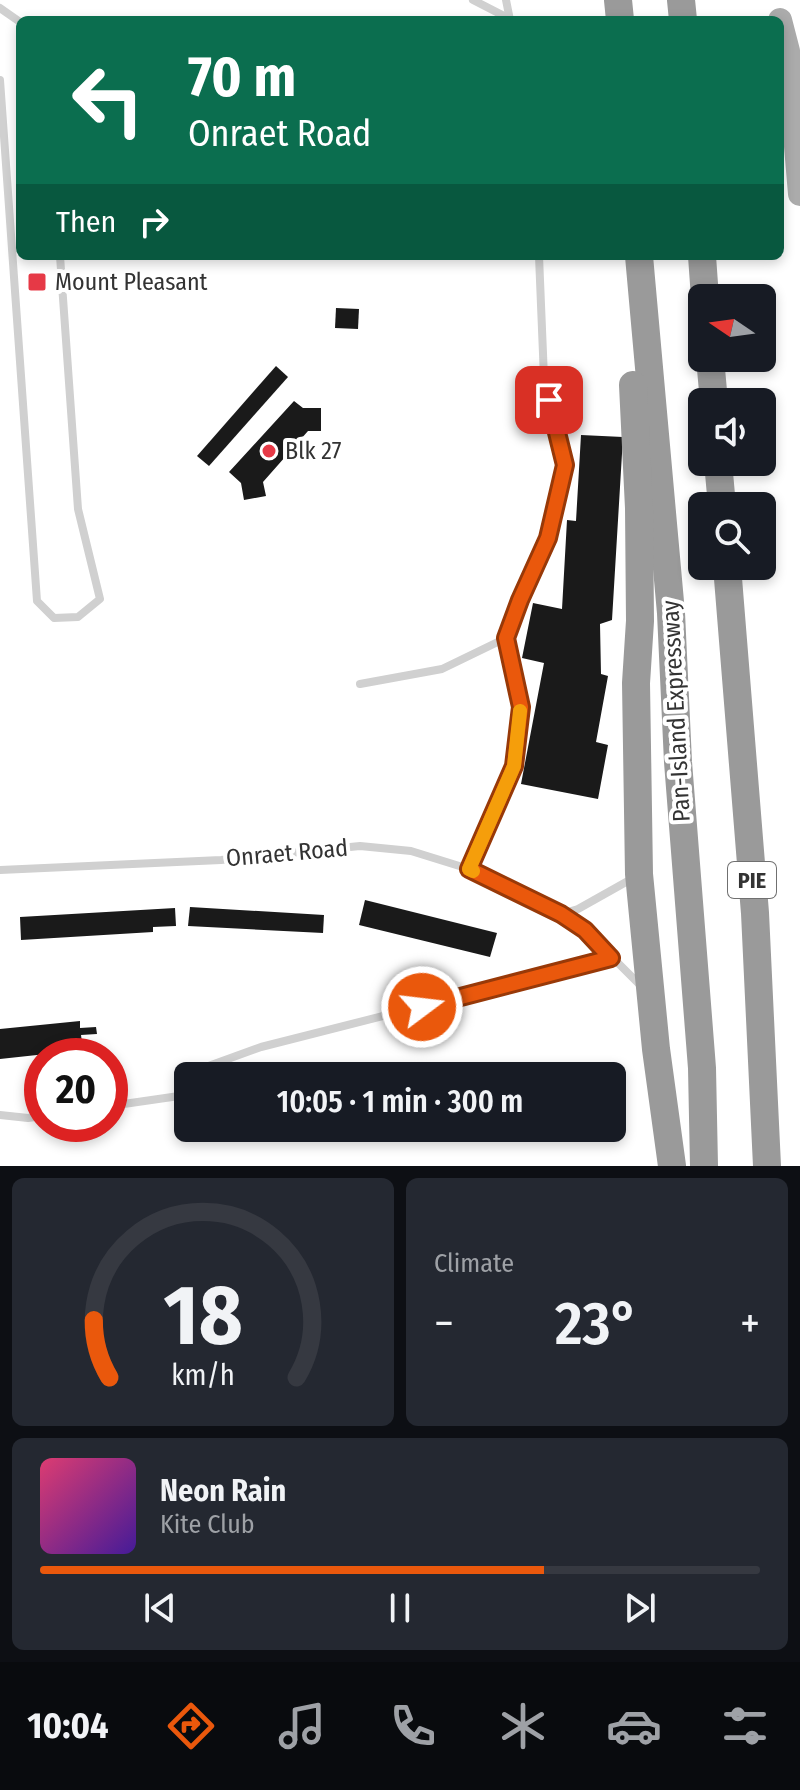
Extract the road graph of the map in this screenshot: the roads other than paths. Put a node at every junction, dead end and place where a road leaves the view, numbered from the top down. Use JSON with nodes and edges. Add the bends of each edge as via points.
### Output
{"nodes":[{"id":1,"x":473,"y":0,"type":"edge"},
{"id":2,"x":503,"y":16,"type":"edge"},
{"id":3,"x":784,"y":30,"type":"edge"},
{"id":4,"x":793,"y":51,"type":"edge"},
{"id":5,"x":0,"y":80,"type":"edge"},
{"id":6,"x":785,"y":92,"type":"edge"},
{"id":7,"x":795,"y":186,"type":"edge"},
{"id":8,"x":60,"y":260,"type":"edge"},
{"id":9,"x":539,"y":260,"type":"edge"},
{"id":10,"x":638,"y":260,"type":"edge"},
{"id":11,"x":638,"y":260,"type":"edge"},
{"id":12,"x":702,"y":260,"type":"edge"},
{"id":13,"x":704,"y":284,"type":"edge"},
{"id":14,"x":728,"y":580,"type":"edge"},
{"id":15,"x":506,"y":638,"type":"junction"},
{"id":16,"x":360,"y":684,"type":"dead end"},
{"id":17,"x":469,"y":869,"type":"junction"},
{"id":18,"x":0,"y":870,"type":"edge"},
{"id":19,"x":639,"y":874,"type":"junction"},
{"id":20,"x":561,"y":914,"type":"junction"},
{"id":21,"x":611,"y":958,"type":"junction"},
{"id":22,"x":651,"y":994,"type":"junction"},
{"id":23,"x":220,"y":1062,"type":"edge"},
{"id":24,"x":174,"y":1097,"type":"edge"},
{"id":25,"x":128,"y":1103,"type":"edge"},
{"id":26,"x":0,"y":1115,"type":"edge"},
{"id":27,"x":24,"y":1118,"type":"edge"},
{"id":28,"x":672,"y":1166,"type":"edge"},
{"id":29,"x":704,"y":1166,"type":"edge"},
{"id":30,"x":767,"y":1166,"type":"edge"}],
"edges":[{"from":1,"to":2,"type":"lane"},
{"from":3,"to":4,"type":"main road"},
{"from":4,"to":6,"type":"main road"},
{"from":5,"to":8,"type":"lane","via":[[37,601],[54,618],[78,617],[100,599],[78,509]]},
{"from":6,"to":7,"type":"main road"},
{"from":9,"to":15,"type":"lane","via":[[544,378],[565,465],[548,538]]},
{"from":10,"to":19,"type":"highway","via":[[632,359],[639,536]]},
{"from":11,"to":29,"type":"highway","name":"Pan-Island Expressway","via":[[671,613]]},
{"from":12,"to":13,"type":"highway"},
{"from":14,"to":30,"type":"highway","number":"PIE","via":[[755,913]]},
{"from":15,"to":16,"type":"lane","via":[[442,669]]},
{"from":15,"to":17,"type":"lane","via":[[521,707],[514,766]]},
{"from":17,"to":18,"type":"lane","name":"Onraet Road","via":[[411,851],[369,846],[221,860]]},
{"from":17,"to":20,"type":"lane","name":"Onraet Road"},
{"from":19,"to":20,"type":"lane"},
{"from":19,"to":22,"type":"highway"},
{"from":20,"to":21,"type":"lane","name":"Onraet Road"},
{"from":21,"to":22,"type":"lane","name":"Onraet Road"},
{"from":21,"to":23,"type":"lane"},
{"from":22,"to":28,"type":"highway"},
{"from":24,"to":25,"type":"lane"},
{"from":26,"to":27,"type":"lane"}]}
